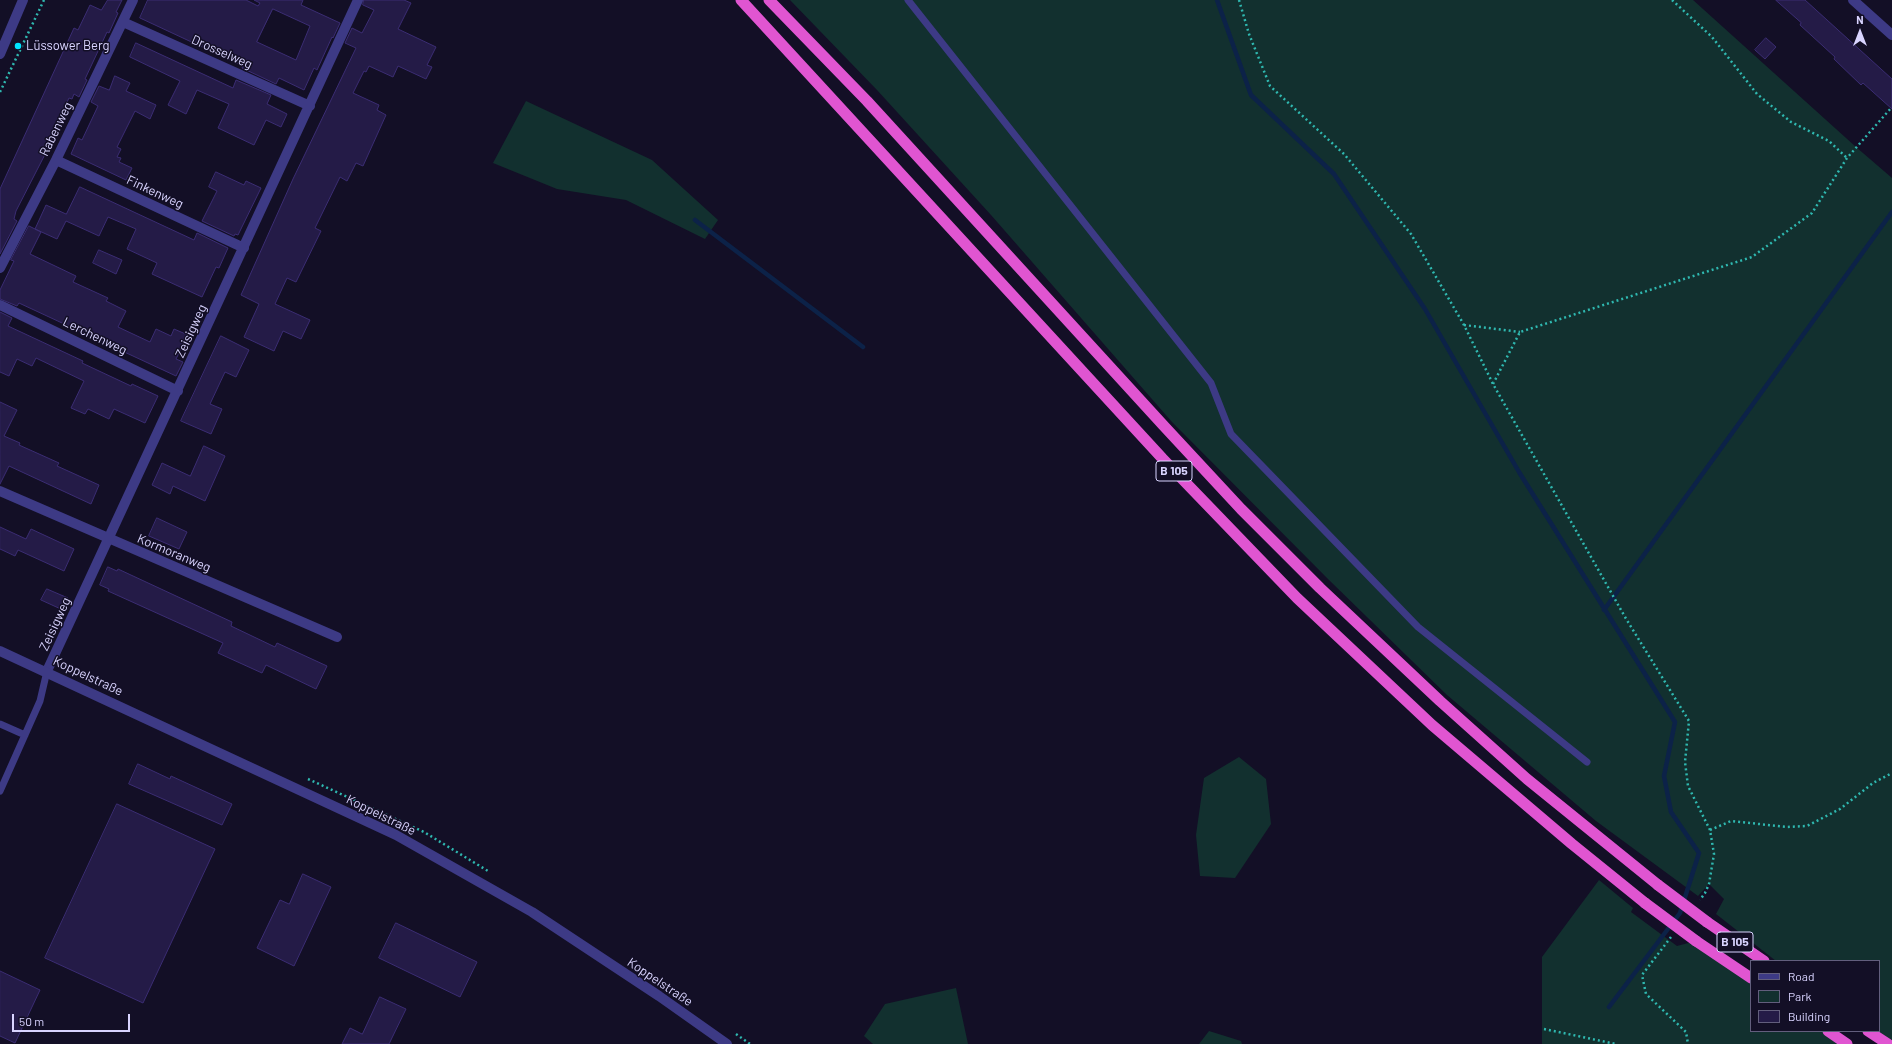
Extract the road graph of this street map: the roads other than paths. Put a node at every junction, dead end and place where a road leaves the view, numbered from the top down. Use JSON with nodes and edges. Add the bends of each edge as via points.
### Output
{"nodes":[{"id":1,"x":24,"y":0,"type":"edge"},
{"id":2,"x":133,"y":0,"type":"edge"},
{"id":3,"x":358,"y":0,"type":"edge"},
{"id":4,"x":741,"y":0,"type":"edge"},
{"id":5,"x":769,"y":0,"type":"edge"},
{"id":6,"x":908,"y":0,"type":"edge"},
{"id":7,"x":1853,"y":0,"type":"edge"},
{"id":8,"x":123,"y":22,"type":"junction"},
{"id":9,"x":1892,"y":34,"type":"edge"},
{"id":10,"x":0,"y":54,"type":"edge"},
{"id":11,"x":310,"y":106,"type":"junction"},
{"id":12,"x":56,"y":160,"type":"junction"},
{"id":13,"x":244,"y":248,"type":"junction"},
{"id":14,"x":0,"y":268,"type":"edge"},
{"id":15,"x":0,"y":305,"type":"edge"},
{"id":16,"x":178,"y":391,"type":"junction"},
{"id":17,"x":0,"y":491,"type":"edge"},
{"id":18,"x":109,"y":539,"type":"junction"},
{"id":19,"x":337,"y":637,"type":"dead end"},
{"id":20,"x":0,"y":651,"type":"edge"},
{"id":21,"x":47,"y":671,"type":"junction"},
{"id":22,"x":0,"y":724,"type":"edge"},
{"id":23,"x":25,"y":735,"type":"junction"},
{"id":24,"x":1587,"y":762,"type":"dead end"},
{"id":25,"x":0,"y":791,"type":"edge"},
{"id":26,"x":1763,"y":960,"type":"edge"},
{"id":27,"x":1750,"y":977,"type":"edge"},
{"id":28,"x":1829,"y":1032,"type":"edge"},
{"id":29,"x":1870,"y":1032,"type":"edge"},
{"id":30,"x":727,"y":1044,"type":"edge"},
{"id":31,"x":1847,"y":1044,"type":"edge"},
{"id":32,"x":1888,"y":1044,"type":"edge"}],
"edges":[{"from":1,"to":10,"type":"street"},
{"from":2,"to":8,"type":"street","name":"Rabenweg"},
{"from":3,"to":11,"type":"street","name":"Zeisigweg"},
{"from":4,"to":27,"type":"highway","number":"B 105","bridge":true,"via":[[1162,458],[1297,598],[1432,725],[1572,844],[1696,941]]},
{"from":5,"to":26,"type":"highway","number":"B 105","bridge":true,"via":[[867,101],[1173,437],[1320,588],[1527,779],[1658,886]]},
{"from":6,"to":24,"type":"lane","via":[[1211,383],[1231,434],[1418,627]]},
{"from":7,"to":9,"type":"street"},
{"from":8,"to":11,"type":"street","name":"Drosselweg"},
{"from":8,"to":12,"type":"street","name":"Rabenweg"},
{"from":11,"to":13,"type":"street","name":"Zeisigweg"},
{"from":12,"to":13,"type":"street","name":"Finkenweg"},
{"from":12,"to":14,"type":"street","name":"Rabenweg"},
{"from":13,"to":16,"type":"street","name":"Zeisigweg"},
{"from":15,"to":16,"type":"street","name":"Lerchenweg"},
{"from":16,"to":18,"type":"street","name":"Zeisigweg"},
{"from":17,"to":18,"type":"street","name":"Kormoranweg"},
{"from":18,"to":19,"type":"street","name":"Kormoranweg"},
{"from":18,"to":21,"type":"street","name":"Zeisigweg"},
{"from":20,"to":21,"type":"street","name":"Koppelstraße"},
{"from":21,"to":23,"type":"lane","via":[[40,701]]},
{"from":21,"to":30,"type":"street","name":"Koppelstraße","via":[[396,834],[532,912]]},
{"from":22,"to":23,"type":"lane"},
{"from":23,"to":25,"type":"lane"},
{"from":28,"to":31,"type":"highway"},
{"from":29,"to":32,"type":"highway"}]}
